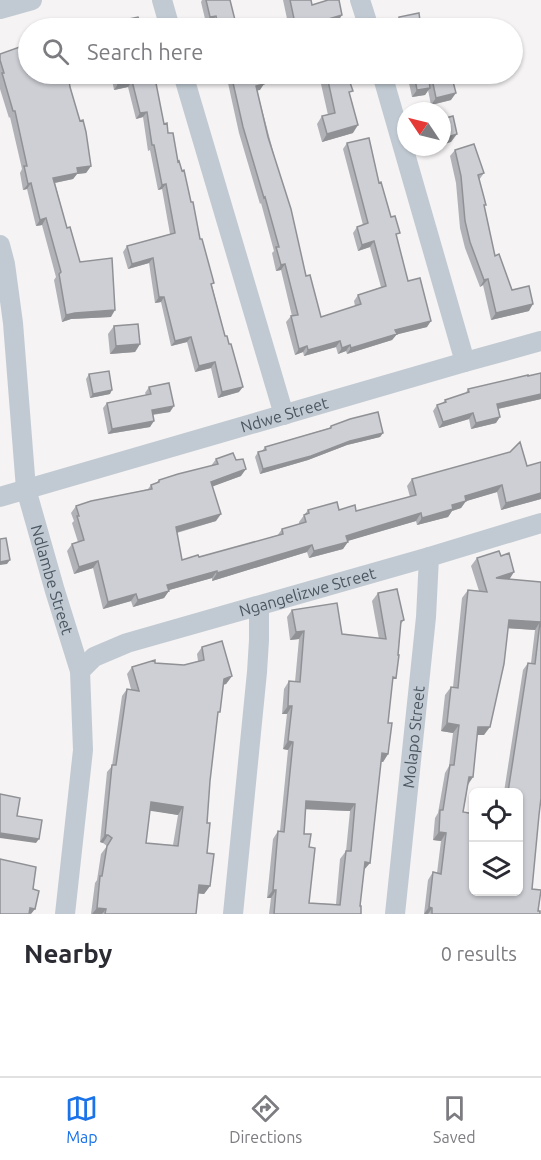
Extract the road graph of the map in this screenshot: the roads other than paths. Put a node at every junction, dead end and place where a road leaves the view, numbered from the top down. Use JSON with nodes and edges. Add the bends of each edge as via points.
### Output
{"nodes":[{"id":1,"x":32,"y":0,"type":"edge"},
{"id":2,"x":162,"y":0,"type":"edge"},
{"id":3,"x":360,"y":0,"type":"edge"},
{"id":4,"x":0,"y":9,"type":"edge"},
{"id":5,"x":167,"y":18,"type":"edge"},
{"id":6,"x":366,"y":18,"type":"edge"},
{"id":7,"x":186,"y":84,"type":"edge"},
{"id":8,"x":385,"y":84,"type":"edge"},
{"id":9,"x":0,"y":245,"type":"edge"},
{"id":10,"x":541,"y":341,"type":"edge"},
{"id":11,"x":465,"y":362,"type":"junction"},
{"id":12,"x":284,"y":415,"type":"junction"},
{"id":13,"x":26,"y":489,"type":"junction"},
{"id":14,"x":0,"y":497,"type":"edge"},
{"id":15,"x":541,"y":523,"type":"edge"},
{"id":16,"x":429,"y":557,"type":"junction"},
{"id":17,"x":259,"y":607,"type":"junction"},
{"id":18,"x":80,"y":671,"type":"junction"},
{"id":19,"x":65,"y":914,"type":"edge"},
{"id":20,"x":233,"y":914,"type":"edge"},
{"id":21,"x":395,"y":914,"type":"edge"}],
"edges":[{"from":1,"to":4,"type":"street"},
{"from":2,"to":5,"type":"street"},
{"from":3,"to":6,"type":"street"},
{"from":7,"to":12,"type":"street"},
{"from":8,"to":11,"type":"street"},
{"from":9,"to":13,"type":"street","name":"Ndlambe Street","via":[[13,323]]},
{"from":10,"to":11,"type":"street","name":"Ndwe Street"},
{"from":11,"to":12,"type":"street","name":"Ndwe Street"},
{"from":12,"to":13,"type":"street","name":"Ndwe Street"},
{"from":13,"to":14,"type":"street","name":"Ndwe Street"},
{"from":13,"to":18,"type":"street","name":"Ndlambe Street"},
{"from":15,"to":16,"type":"street","name":"Ngangelizwe Street"},
{"from":16,"to":17,"type":"street","name":"Ngangelizwe Street"},
{"from":16,"to":21,"type":"street","name":"Molapo Street"},
{"from":17,"to":18,"type":"street","name":"Ngangelizwe Street","via":[[127,643],[94,657]]},
{"from":17,"to":20,"type":"street","via":[[257,672]]},
{"from":18,"to":19,"type":"street","name":"Ndlambe Street","via":[[83,750]]}]}
